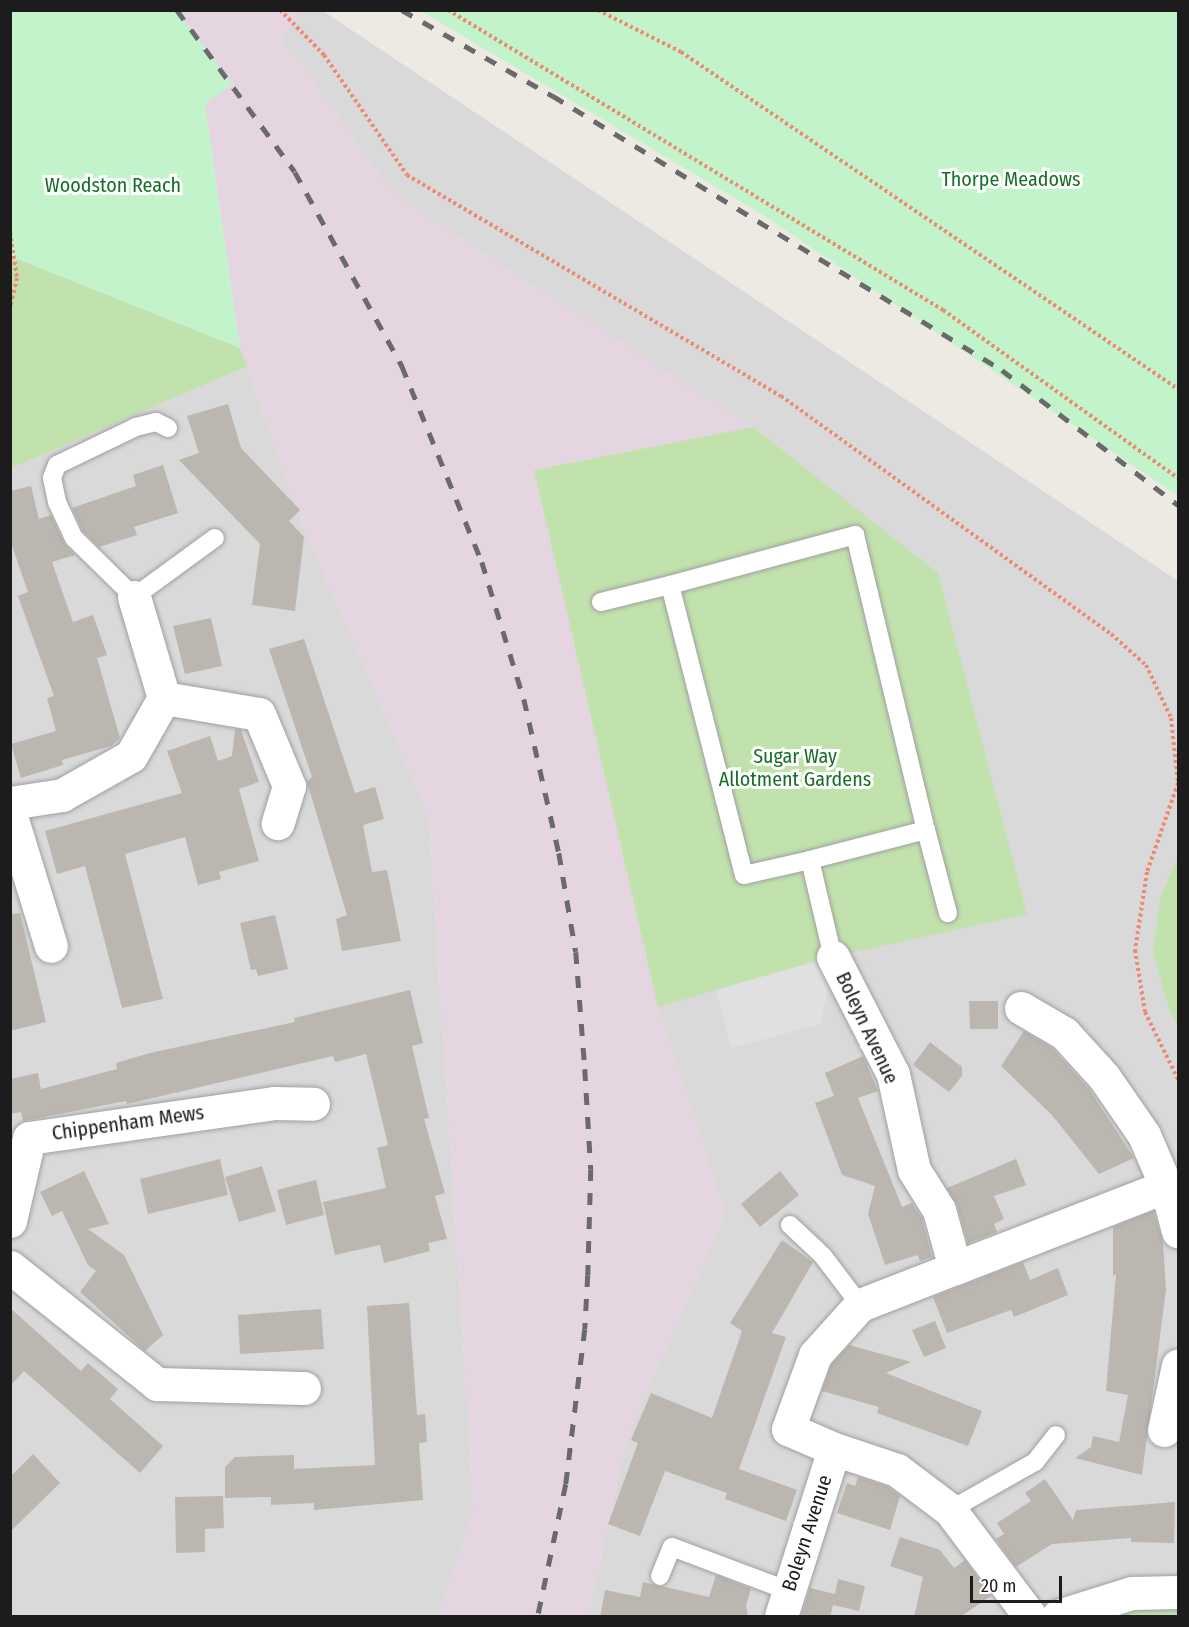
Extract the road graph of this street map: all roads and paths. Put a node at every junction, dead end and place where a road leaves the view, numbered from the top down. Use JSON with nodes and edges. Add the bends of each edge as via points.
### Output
{"nodes":[{"id":1,"x":280,"y":10,"type":"edge"},
{"id":2,"x":448,"y":10,"type":"edge"},
{"id":3,"x":598,"y":10,"type":"edge"},
{"id":4,"x":10,"y":232,"type":"edge"},
{"id":5,"x":10,"y":309,"type":"edge"},
{"id":6,"x":1179,"y":389,"type":"edge"},
{"id":7,"x":168,"y":428,"type":"dead end"},
{"id":8,"x":1179,"y":478,"type":"edge"},
{"id":9,"x":214,"y":538,"type":"dead end"},
{"id":10,"x":670,"y":585,"type":"junction"},
{"id":11,"x":134,"y":597,"type":"junction"},
{"id":12,"x":601,"y":602,"type":"dead end"},
{"id":13,"x":164,"y":698,"type":"junction"},
{"id":14,"x":10,"y":803,"type":"edge"},
{"id":15,"x":10,"y":813,"type":"edge"},
{"id":16,"x":278,"y":823,"type":"dead end"},
{"id":17,"x":926,"y":830,"type":"junction"},
{"id":18,"x":810,"y":860,"type":"junction"},
{"id":19,"x":948,"y":913,"type":"dead end"},
{"id":20,"x":51,"y":946,"type":"dead end"},
{"id":21,"x":833,"y":957,"type":"joint"},
{"id":22,"x":1021,"y":1008,"type":"dead end"},
{"id":23,"x":1179,"y":1079,"type":"edge"},
{"id":24,"x":313,"y":1104,"type":"dead end"},
{"id":25,"x":1166,"y":1186,"type":"junction"},
{"id":26,"x":10,"y":1221,"type":"edge"},
{"id":27,"x":790,"y":1225,"type":"dead end"},
{"id":28,"x":1179,"y":1231,"type":"edge"},
{"id":29,"x":10,"y":1267,"type":"edge"},
{"id":30,"x":955,"y":1268,"type":"junction"},
{"id":31,"x":860,"y":1305,"type":"junction"},
{"id":32,"x":1179,"y":1365,"type":"edge"},
{"id":33,"x":304,"y":1388,"type":"dead end"},
{"id":34,"x":1164,"y":1430,"type":"dead end"},
{"id":35,"x":1056,"y":1435,"type":"dead end"},
{"id":36,"x":834,"y":1449,"type":"junction"},
{"id":37,"x":950,"y":1510,"type":"junction"},
{"id":38,"x":660,"y":1576,"type":"dead end"},
{"id":39,"x":1179,"y":1592,"type":"edge"},
{"id":40,"x":785,"y":1604,"type":"edge"},
{"id":41,"x":1030,"y":1617,"type":"edge"},
{"id":42,"x":1058,"y":1617,"type":"edge"}],
"edges":[{"from":1,"to":23,"type":"path","via":[[324,55],[407,175],[781,396],[1092,620],[1146,665],[1171,718],[1178,783],[1147,872],[1135,950],[1145,1012]]},
{"from":2,"to":8,"type":"path","via":[[943,310]]},
{"from":3,"to":6,"type":"path","via":[[681,52]]},
{"from":4,"to":5,"type":"path","via":[[17,278]]},
{"from":7,"to":11,"type":"lane","via":[[156,422],[136,427],[57,465],[52,478],[57,502],[74,538]]},
{"from":9,"to":11,"type":"lane"},
{"from":10,"to":12,"type":"lane"},
{"from":10,"to":17,"type":"lane","via":[[855,535]]},
{"from":10,"to":18,"type":"lane","via":[[744,875]]},
{"from":11,"to":13,"type":"street"},
{"from":13,"to":14,"type":"street","via":[[131,756],[62,795]]},
{"from":13,"to":16,"type":"street","via":[[259,714],[290,786]]},
{"from":15,"to":20,"type":"street"},
{"from":17,"to":18,"type":"lane"},
{"from":17,"to":19,"type":"lane"},
{"from":18,"to":21,"type":"lane"},
{"from":21,"to":30,"type":"street","name":"Boleyn Avenue","via":[[893,1074],[914,1170],[939,1210]]},
{"from":22,"to":25,"type":"street","via":[[1064,1033],[1104,1077],[1144,1135]]},
{"from":24,"to":26,"type":"street","name":"Chippenham Mews","via":[[273,1103],[29,1138]]},
{"from":25,"to":28,"type":"street"},
{"from":25,"to":30,"type":"street","name":"Boleyn Avenue"},
{"from":27,"to":31,"type":"lane","via":[[823,1256]]},
{"from":29,"to":33,"type":"street","via":[[157,1384]]},
{"from":30,"to":31,"type":"street","name":"Boleyn Avenue"},
{"from":31,"to":36,"type":"street","name":"Boleyn Avenue","via":[[815,1355],[788,1429]]},
{"from":32,"to":34,"type":"street"},
{"from":35,"to":37,"type":"lane","via":[[1035,1462]]},
{"from":36,"to":37,"type":"street","name":"Boleyn Avenue","via":[[897,1470]]},
{"from":36,"to":40,"type":"street","name":"Boleyn Avenue"},
{"from":37,"to":41,"type":"street","name":"Boleyn Avenue"},
{"from":38,"to":40,"type":"lane","via":[[672,1547]]},
{"from":39,"to":42,"type":"street","via":[[1132,1593]]}]}
